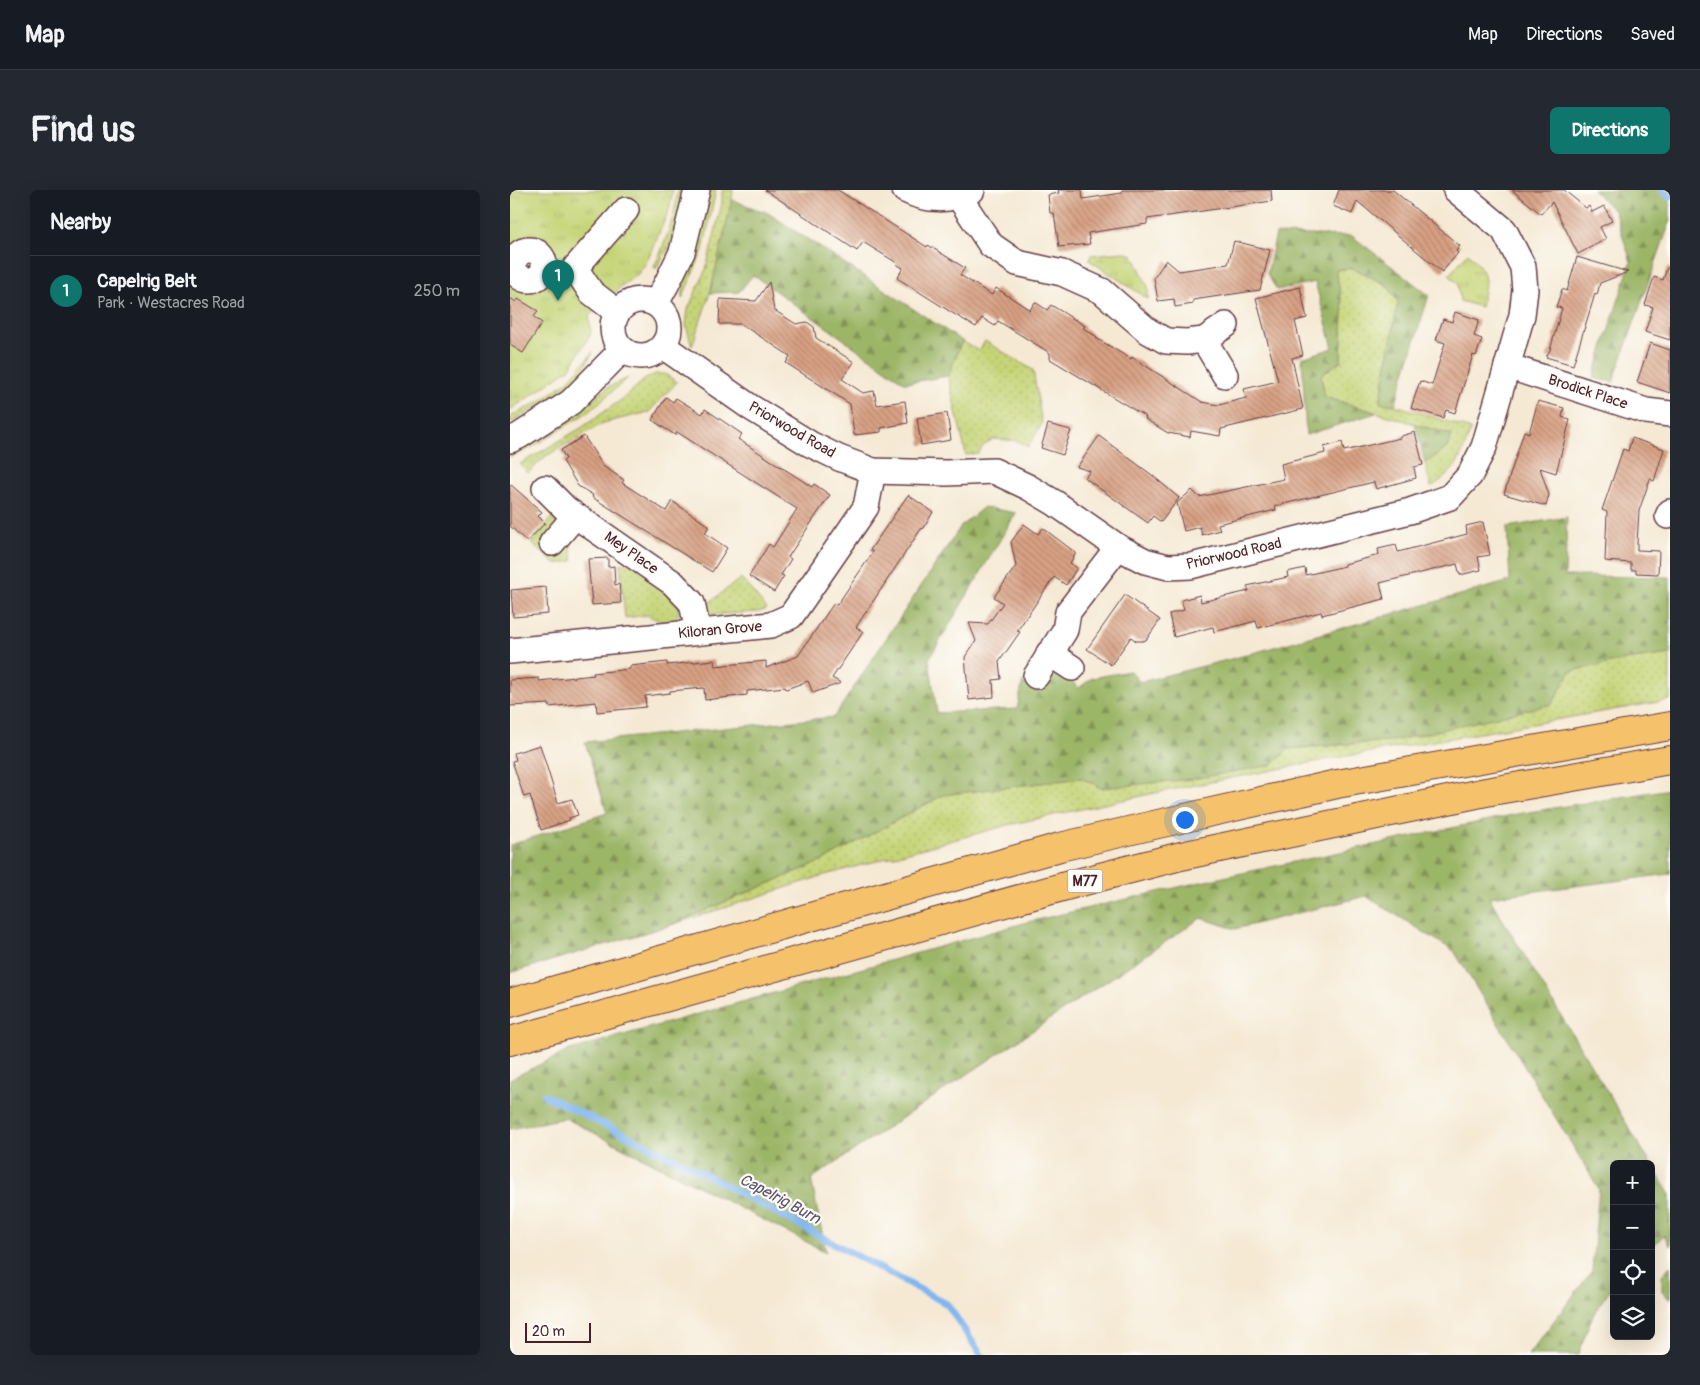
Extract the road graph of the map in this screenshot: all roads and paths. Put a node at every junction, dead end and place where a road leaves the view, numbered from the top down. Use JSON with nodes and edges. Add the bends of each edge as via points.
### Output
{"nodes":[{"id":1,"x":697,"y":190,"type":"edge"},
{"id":2,"x":905,"y":190,"type":"edge"},
{"id":3,"x":1456,"y":190,"type":"edge"},
{"id":4,"x":966,"y":194,"type":"edge"},
{"id":5,"x":626,"y":210,"type":"dead end"},
{"id":6,"x":544,"y":264,"type":"dead end"},
{"id":7,"x":575,"y":268,"type":"junction"},
{"id":8,"x":656,"y":303,"type":"junction"},
{"id":9,"x":617,"y":312,"type":"junction"},
{"id":10,"x":1226,"y":325,"type":"dead end"},
{"id":11,"x":1204,"y":340,"type":"junction"},
{"id":12,"x":663,"y":346,"type":"junction"},
{"id":13,"x":622,"y":350,"type":"junction"},
{"id":14,"x":1507,"y":366,"type":"junction"},
{"id":15,"x":1225,"y":374,"type":"dead end"},
{"id":16,"x":1670,"y":414,"type":"edge"},
{"id":17,"x":510,"y":440,"type":"edge"},
{"id":18,"x":873,"y":471,"type":"junction"},
{"id":19,"x":545,"y":488,"type":"dead end"},
{"id":20,"x":575,"y":516,"type":"junction"},
{"id":21,"x":552,"y":543,"type":"dead end"},
{"id":22,"x":1118,"y":547,"type":"junction"},
{"id":23,"x":698,"y":632,"type":"junction"},
{"id":24,"x":510,"y":651,"type":"edge"},
{"id":25,"x":1050,"y":653,"type":"junction"},
{"id":26,"x":1072,"y":668,"type":"dead end"},
{"id":27,"x":1036,"y":676,"type":"dead end"},
{"id":28,"x":1670,"y":726,"type":"edge"},
{"id":29,"x":1670,"y":760,"type":"edge"},
{"id":30,"x":510,"y":1002,"type":"edge"},
{"id":31,"x":510,"y":1041,"type":"edge"}],
"edges":[{"from":1,"to":8,"type":"street","via":[[682,252]]},
{"from":2,"to":4,"type":"street","via":[[936,199]]},
{"from":3,"to":14,"type":"street","name":"Priorwood Road","via":[[1504,230],[1523,267],[1522,315]]},
{"from":4,"to":11,"type":"street","via":[[991,245],[1017,263],[1062,273],[1102,291],[1148,331],[1166,341]]},
{"from":5,"to":7,"type":"street"},
{"from":6,"to":7,"type":"street","via":[[552,262]]},
{"from":7,"to":9,"type":"street","via":[[591,292]]},
{"from":8,"to":9,"type":"street","via":[[639,299],[630,301]]},
{"from":8,"to":12,"type":"street","via":[[668,318],[670,328]]},
{"from":9,"to":13,"type":"street","via":[[612,328]]},
{"from":10,"to":11,"type":"street"},
{"from":11,"to":15,"type":"street"},
{"from":12,"to":13,"type":"street","via":[[648,356],[639,357]]},
{"from":12,"to":18,"type":"street","name":"Priorwood Road","via":[[810,444]]},
{"from":13,"to":17,"type":"street","via":[[572,402]]},
{"from":14,"to":16,"type":"street","name":"Brodick Place","via":[[1646,411]]},
{"from":14,"to":22,"type":"street","name":"Priorwood Road","via":[[1484,447],[1470,475],[1450,497],[1410,511],[1191,566],[1160,565]]},
{"from":18,"to":22,"type":"street","name":"Priorwood Road","via":[[994,472],[1055,503]]},
{"from":18,"to":23,"type":"street","name":"Kiloran Grove","via":[[866,507],[791,616],[771,625]]},
{"from":19,"to":20,"type":"street","name":"Mey Place"},
{"from":20,"to":21,"type":"street"},
{"from":20,"to":23,"type":"street","name":"Mey Place","via":[[673,583],[692,603]]},
{"from":22,"to":25,"type":"street","via":[[1068,612],[1066,630]]},
{"from":23,"to":24,"type":"street","name":"Kiloran Grove"},
{"from":25,"to":26,"type":"street"},
{"from":25,"to":27,"type":"street"},
{"from":28,"to":30,"type":"highway","via":[[1337,784],[1158,824],[1051,850]]},
{"from":29,"to":31,"type":"highway","number":"M77","via":[[1486,792],[1181,856]]}]}
